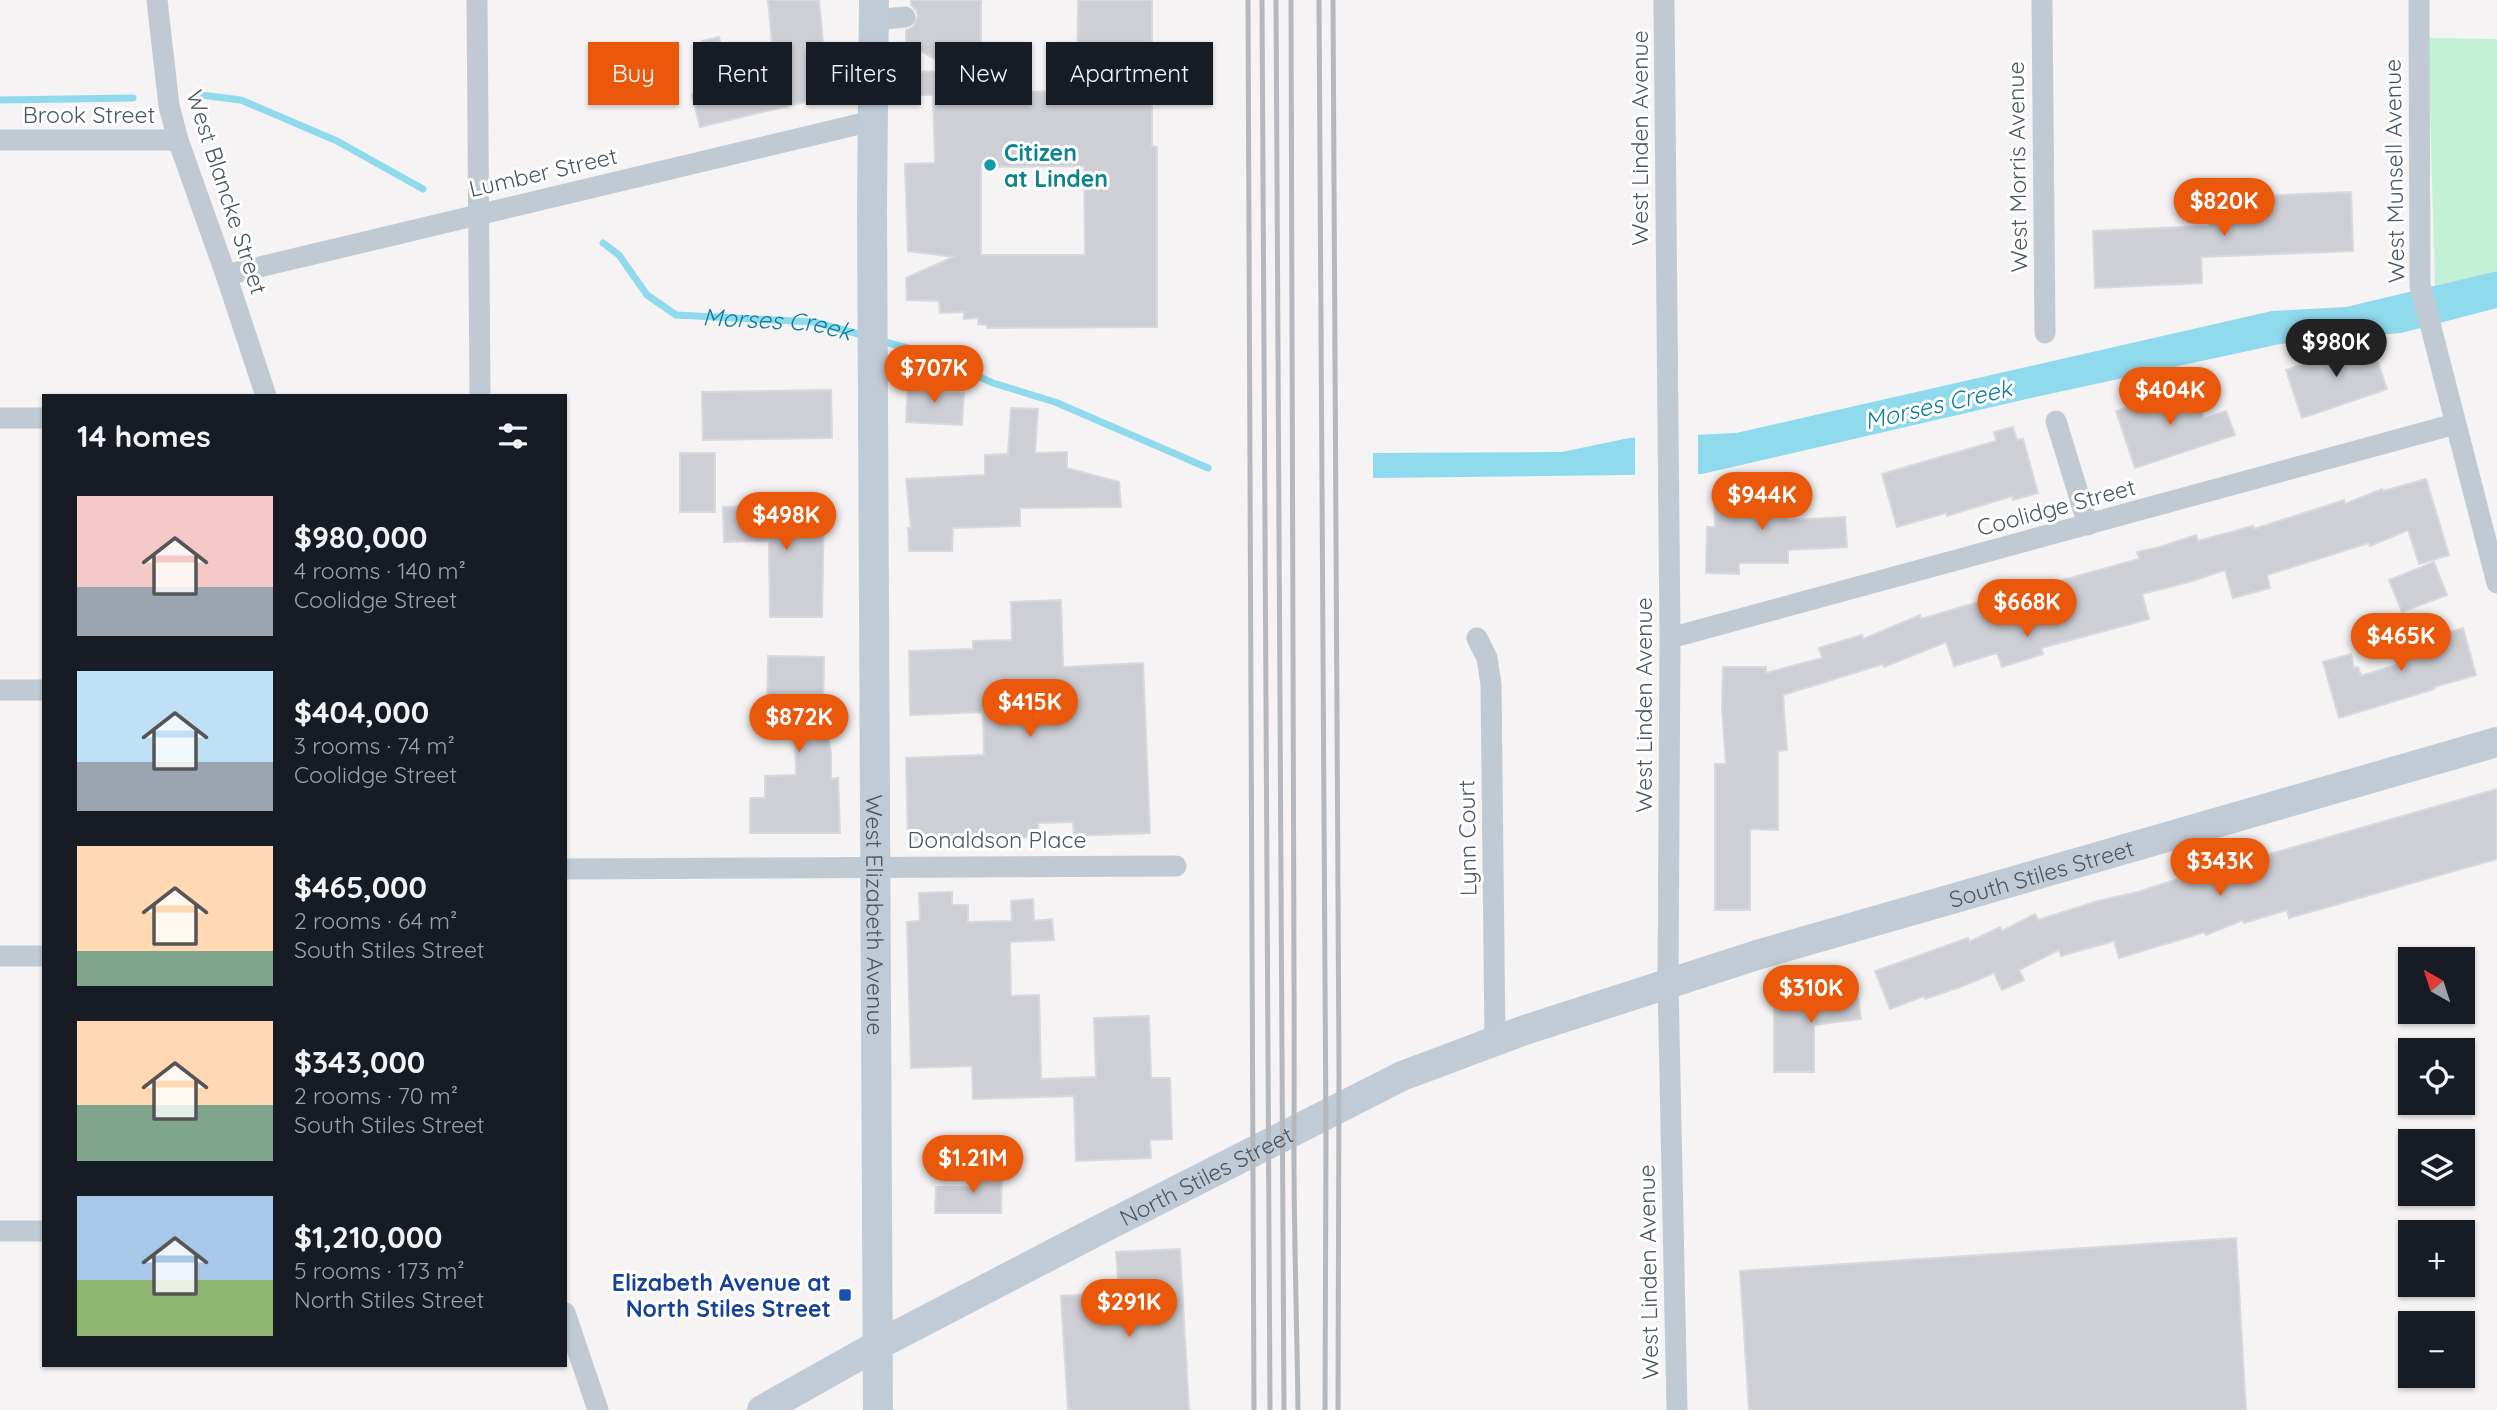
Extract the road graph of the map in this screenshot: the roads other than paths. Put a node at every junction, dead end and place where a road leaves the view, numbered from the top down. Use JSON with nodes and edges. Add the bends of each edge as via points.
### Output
{"nodes":[{"id":1,"x":157,"y":0,"type":"edge"},
{"id":2,"x":477,"y":0,"type":"edge"},
{"id":3,"x":1664,"y":0,"type":"edge"},
{"id":4,"x":2042,"y":0,"type":"edge"},
{"id":5,"x":2419,"y":0,"type":"edge"},
{"id":6,"x":874,"y":10,"type":"edge"},
{"id":7,"x":905,"y":17,"type":"dead end"},
{"id":8,"x":872,"y":121,"type":"junction"},
{"id":9,"x":0,"y":140,"type":"edge"},
{"id":10,"x":178,"y":140,"type":"junction"},
{"id":11,"x":479,"y":214,"type":"junction"},
{"id":12,"x":226,"y":275,"type":"junction"},
{"id":13,"x":2045,"y":333,"type":"dead end"},
{"id":14,"x":265,"y":394,"type":"edge"},
{"id":15,"x":480,"y":394,"type":"edge"},
{"id":16,"x":0,"y":418,"type":"edge"},
{"id":17,"x":42,"y":418,"type":"edge"},
{"id":18,"x":2056,"y":421,"type":"dead end"},
{"id":19,"x":2455,"y":424,"type":"junction"},
{"id":20,"x":2088,"y":525,"type":"junction"},
{"id":21,"x":2497,"y":583,"type":"edge"},
{"id":22,"x":1477,"y":638,"type":"dead end"},
{"id":23,"x":1670,"y":638,"type":"junction"},
{"id":24,"x":0,"y":690,"type":"edge"},
{"id":25,"x":42,"y":690,"type":"edge"},
{"id":26,"x":2497,"y":742,"type":"edge"},
{"id":27,"x":874,"y":866,"type":"junction"},
{"id":28,"x":1177,"y":866,"type":"dead end"},
{"id":29,"x":567,"y":869,"type":"edge"},
{"id":30,"x":0,"y":956,"type":"edge"},
{"id":31,"x":42,"y":956,"type":"edge"},
{"id":32,"x":1668,"y":984,"type":"junction"},
{"id":33,"x":1495,"y":1041,"type":"junction"},
{"id":34,"x":0,"y":1231,"type":"edge"},
{"id":35,"x":42,"y":1231,"type":"edge"},
{"id":36,"x":567,"y":1318,"type":"edge"},
{"id":37,"x":878,"y":1345,"type":"junction"},
{"id":38,"x":598,"y":1410,"type":"edge"},
{"id":39,"x":762,"y":1410,"type":"edge"},
{"id":40,"x":878,"y":1410,"type":"edge"},
{"id":41,"x":1677,"y":1410,"type":"edge"}],
"edges":[{"from":1,"to":10,"type":"street","name":"West Blancke Street","via":[[169,106]]},
{"from":2,"to":11,"type":"street"},
{"from":3,"to":23,"type":"street","name":"West Linden Avenue"},
{"from":4,"to":13,"type":"street","name":"West Morris Avenue"},
{"from":5,"to":19,"type":"street","name":"West Munsell Avenue","via":[[2420,285]]},
{"from":6,"to":7,"type":"street"},
{"from":6,"to":8,"type":"main road","name":"West Elizabeth Avenue"},
{"from":8,"to":11,"type":"street","name":"Lumber Street"},
{"from":8,"to":27,"type":"main road","name":"West Elizabeth Avenue"},
{"from":9,"to":10,"type":"street","name":"Brook Street"},
{"from":10,"to":12,"type":"street","name":"West Blancke Street"},
{"from":11,"to":12,"type":"street","name":"Lumber Street"},
{"from":11,"to":15,"type":"street"},
{"from":12,"to":14,"type":"street","name":"West Blancke Street"},
{"from":16,"to":17,"type":"street"},
{"from":18,"to":20,"type":"street"},
{"from":19,"to":20,"type":"street","name":"Coolidge Street"},
{"from":19,"to":21,"type":"street","name":"West Munsell Avenue"},
{"from":20,"to":23,"type":"street","name":"Coolidge Street"},
{"from":22,"to":33,"type":"street","name":"Lynn Court","via":[[1492,684]]},
{"from":23,"to":32,"type":"street","name":"West Linden Avenue"},
{"from":24,"to":25,"type":"street"},
{"from":26,"to":32,"type":"main road","name":"South Stiles Street"},
{"from":27,"to":28,"type":"street","name":"Donaldson Place"},
{"from":27,"to":29,"type":"street","name":"Donaldson Place"},
{"from":27,"to":37,"type":"main road","name":"West Elizabeth Avenue"},
{"from":30,"to":31,"type":"street"},
{"from":32,"to":33,"type":"main road","name":"North Stiles Street"},
{"from":32,"to":41,"type":"street","name":"West Linden Avenue"},
{"from":33,"to":37,"type":"main road","name":"North Stiles Street","via":[[1402,1076]]},
{"from":34,"to":35,"type":"street"},
{"from":36,"to":38,"type":"street"},
{"from":37,"to":39,"type":"main road","name":"North Stiles Street"},
{"from":37,"to":40,"type":"main road","name":"West Elizabeth Avenue"}]}
